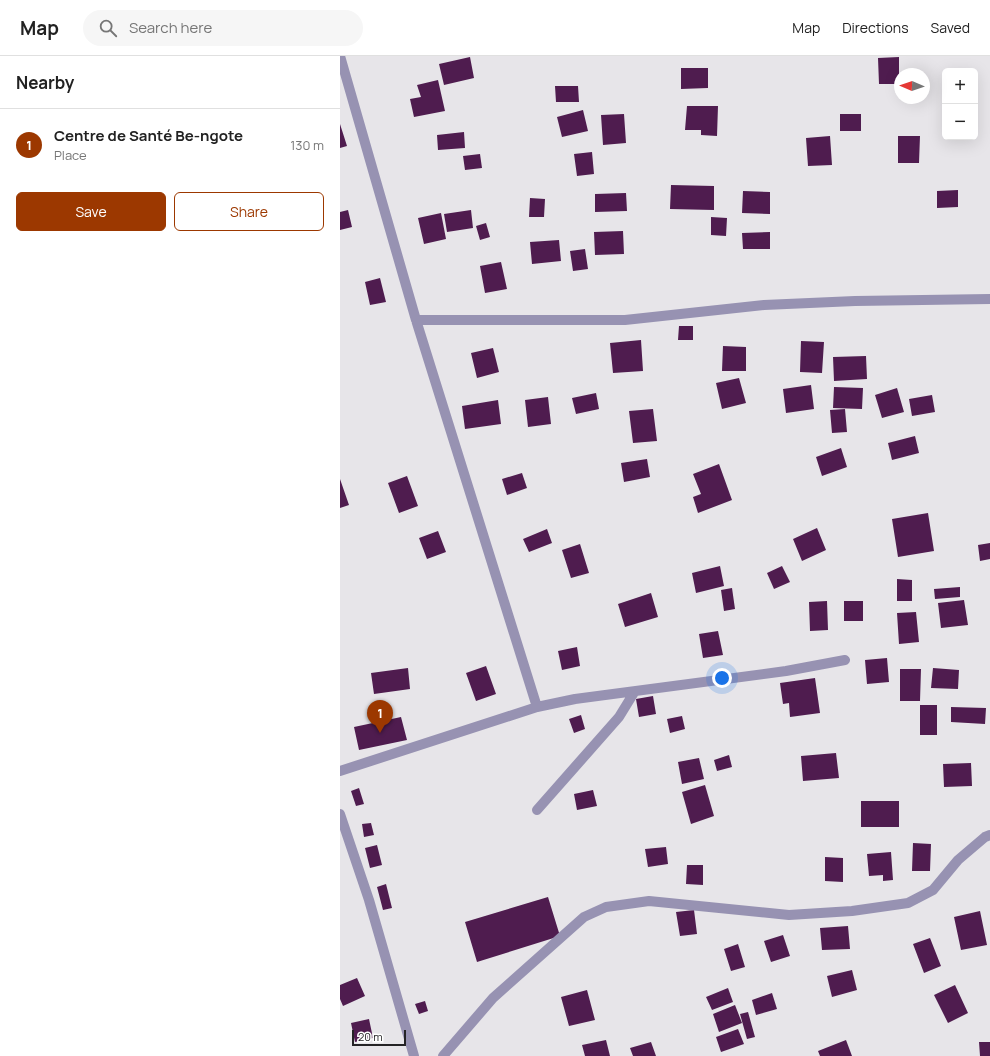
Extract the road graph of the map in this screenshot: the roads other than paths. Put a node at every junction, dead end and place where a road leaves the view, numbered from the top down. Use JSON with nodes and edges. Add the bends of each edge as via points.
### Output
{"nodes":[{"id":1,"x":340,"y":56,"type":"edge"},
{"id":2,"x":990,"y":299,"type":"edge"},
{"id":3,"x":416,"y":320,"type":"junction"},
{"id":4,"x":845,"y":660,"type":"dead end"},
{"id":5,"x":635,"y":691,"type":"junction"},
{"id":6,"x":537,"y":707,"type":"junction"},
{"id":7,"x":340,"y":771,"type":"edge"},
{"id":8,"x":537,"y":810,"type":"dead end"},
{"id":9,"x":340,"y":814,"type":"edge"},
{"id":10,"x":990,"y":835,"type":"edge"},
{"id":11,"x":414,"y":1056,"type":"edge"},
{"id":12,"x":443,"y":1056,"type":"edge"}],
"edges":[{"from":1,"to":3,"type":"street"},
{"from":2,"to":3,"type":"street","via":[[764,305],[625,320]]},
{"from":3,"to":6,"type":"street"},
{"from":4,"to":5,"type":"street","via":[[786,671]]},
{"from":5,"to":6,"type":"street"},
{"from":5,"to":8,"type":"street","via":[[619,717]]},
{"from":6,"to":7,"type":"street"},
{"from":9,"to":11,"type":"street","via":[[369,900]]},
{"from":10,"to":12,"type":"street","via":[[958,860],[933,890],[908,903],[852,912],[790,915],[649,900],[606,907],[584,916],[493,998]]}]}
